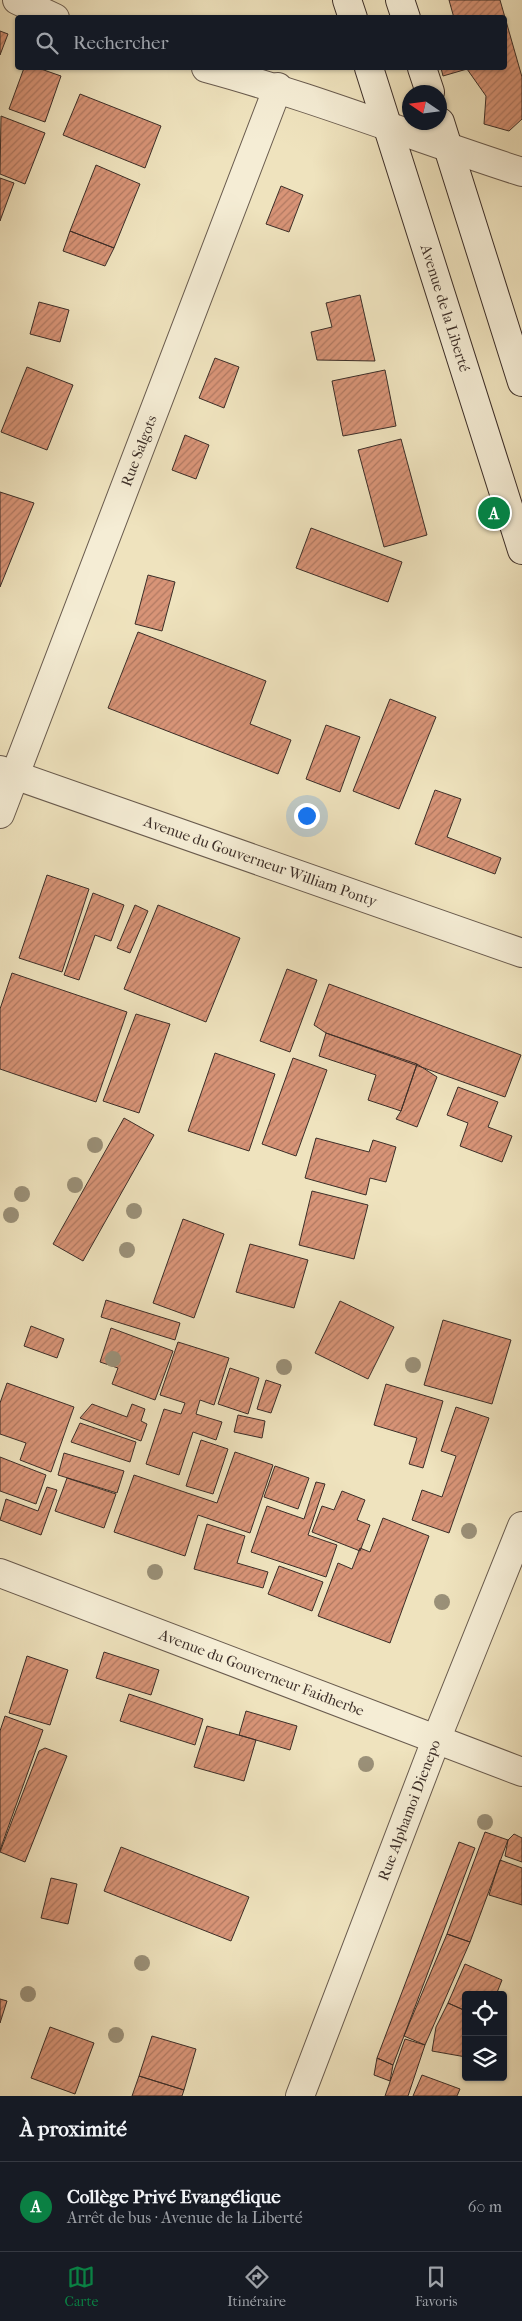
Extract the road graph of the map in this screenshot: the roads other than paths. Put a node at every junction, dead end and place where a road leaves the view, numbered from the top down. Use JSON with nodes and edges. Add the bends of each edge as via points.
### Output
{"nodes":[{"id":1,"x":17,"y":0,"type":"edge"},
{"id":2,"x":347,"y":0,"type":"edge"},
{"id":3,"x":400,"y":0,"type":"edge"},
{"id":4,"x":50,"y":15,"type":"edge"},
{"id":5,"x":352,"y":15,"type":"edge"},
{"id":6,"x":405,"y":15,"type":"edge"},
{"id":7,"x":213,"y":70,"type":"edge"},
{"id":8,"x":370,"y":70,"type":"edge"},
{"id":9,"x":423,"y":70,"type":"edge"},
{"id":10,"x":428,"y":85,"type":"edge"},
{"id":11,"x":278,"y":88,"type":"junction"},
{"id":12,"x":389,"y":128,"type":"junction"},
{"id":13,"x":442,"y":130,"type":"edge"},
{"id":14,"x":448,"y":148,"type":"junction"},
{"id":15,"x":522,"y":172,"type":"edge"},
{"id":16,"x":522,"y":382,"type":"edge"},
{"id":17,"x":522,"y":550,"type":"edge"},
{"id":18,"x":7,"y":773,"type":"edge"},
{"id":19,"x":0,"y":814,"type":"edge"},
{"id":20,"x":522,"y":954,"type":"edge"},
{"id":21,"x":522,"y":1526,"type":"edge"},
{"id":22,"x":0,"y":1573,"type":"edge"},
{"id":23,"x":436,"y":1740,"type":"junction"},
{"id":24,"x":522,"y":1772,"type":"edge"},
{"id":25,"x":300,"y":2096,"type":"edge"}],
"edges":[{"from":1,"to":4,"type":"street"},
{"from":2,"to":5,"type":"street"},
{"from":3,"to":6,"type":"street"},
{"from":7,"to":11,"type":"street"},
{"from":8,"to":12,"type":"street","name":"Avenue de la Liberté"},
{"from":9,"to":10,"type":"street"},
{"from":11,"to":12,"type":"street"},
{"from":11,"to":18,"type":"street","name":"Rue Salgots"},
{"from":12,"to":14,"type":"street"},
{"from":12,"to":17,"type":"street","name":"Avenue de la Liberté"},
{"from":13,"to":14,"type":"street"},
{"from":14,"to":15,"type":"street"},
{"from":14,"to":16,"type":"street"},
{"from":18,"to":19,"type":"street","name":"Rue Salgots"},
{"from":18,"to":20,"type":"street","name":"Avenue du Gouverneur William Ponty"},
{"from":21,"to":23,"type":"street","name":"Rue Alphamoi Dienepo"},
{"from":22,"to":23,"type":"street","name":"Avenue du Gouverneur Faidherbe"},
{"from":23,"to":24,"type":"street","name":"Avenue du Gouverneur Faidherbe"},
{"from":23,"to":25,"type":"street","name":"Rue Alphamoi Dienepo"}]}
